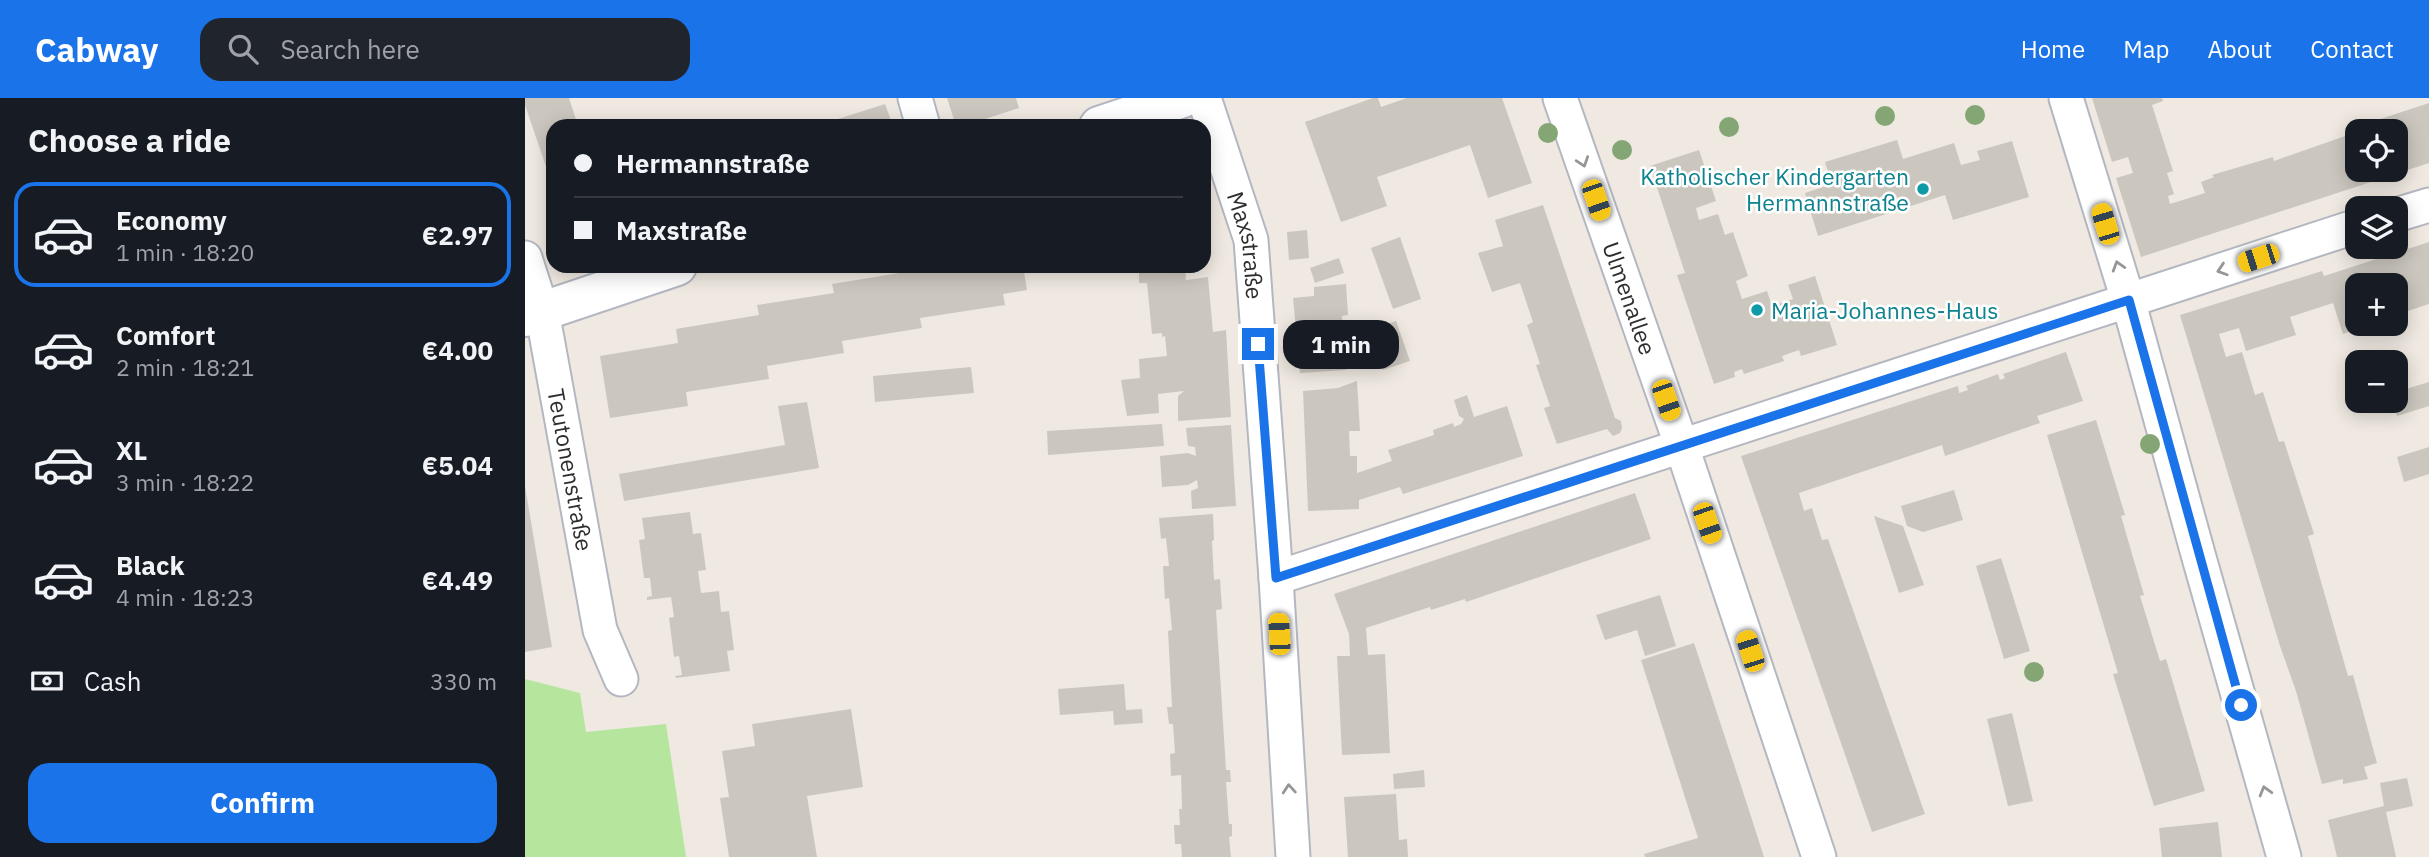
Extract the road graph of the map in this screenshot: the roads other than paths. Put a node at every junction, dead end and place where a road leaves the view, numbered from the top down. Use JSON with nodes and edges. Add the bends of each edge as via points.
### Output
{"nodes":[{"id":1,"x":915,"y":98,"type":"edge"},
{"id":2,"x":1183,"y":98,"type":"edge"},
{"id":3,"x":1205,"y":98,"type":"edge"},
{"id":4,"x":1560,"y":98,"type":"edge"},
{"id":5,"x":2066,"y":98,"type":"edge"},
{"id":6,"x":921,"y":119,"type":"edge"},
{"id":7,"x":1120,"y":119,"type":"edge"},
{"id":8,"x":2429,"y":205,"type":"edge"},
{"id":9,"x":2408,"y":211,"type":"edge"},
{"id":10,"x":2345,"y":230,"type":"edge"},
{"id":11,"x":525,"y":258,"type":"edge"},
{"id":12,"x":656,"y":273,"type":"edge"},
{"id":13,"x":2129,"y":300,"type":"junction"},
{"id":14,"x":533,"y":314,"type":"edge"},
{"id":15,"x":1682,"y":447,"type":"junction"},
{"id":16,"x":1276,"y":578,"type":"junction"},
{"id":17,"x":621,"y":679,"type":"dead end"},
{"id":18,"x":1293,"y":857,"type":"edge"},
{"id":19,"x":1819,"y":857,"type":"edge"},
{"id":20,"x":2284,"y":857,"type":"edge"}],
"edges":[{"from":1,"to":6,"type":"street"},
{"from":2,"to":7,"type":"street"},
{"from":3,"to":16,"type":"street","name":"Maxstraße","via":[[1251,240]]},
{"from":4,"to":15,"type":"street","name":"Ulmenallee","one_way":true},
{"from":13,"to":5,"type":"street","one_way":true},
{"from":8,"to":9,"type":"street"},
{"from":10,"to":13,"type":"street","one_way":true},
{"from":11,"to":14,"type":"street","name":"Teutonenstraße"},
{"from":12,"to":14,"type":"street"},
{"from":13,"to":15,"type":"street"},
{"from":20,"to":13,"type":"street","one_way":true},
{"from":14,"to":17,"type":"street","name":"Teutonenstraße","via":[[600,631]]},
{"from":15,"to":16,"type":"street"},
{"from":15,"to":19,"type":"street","name":"Ulmenallee"},
{"from":18,"to":16,"type":"street","name":"Maxstraße","one_way":true}]}
